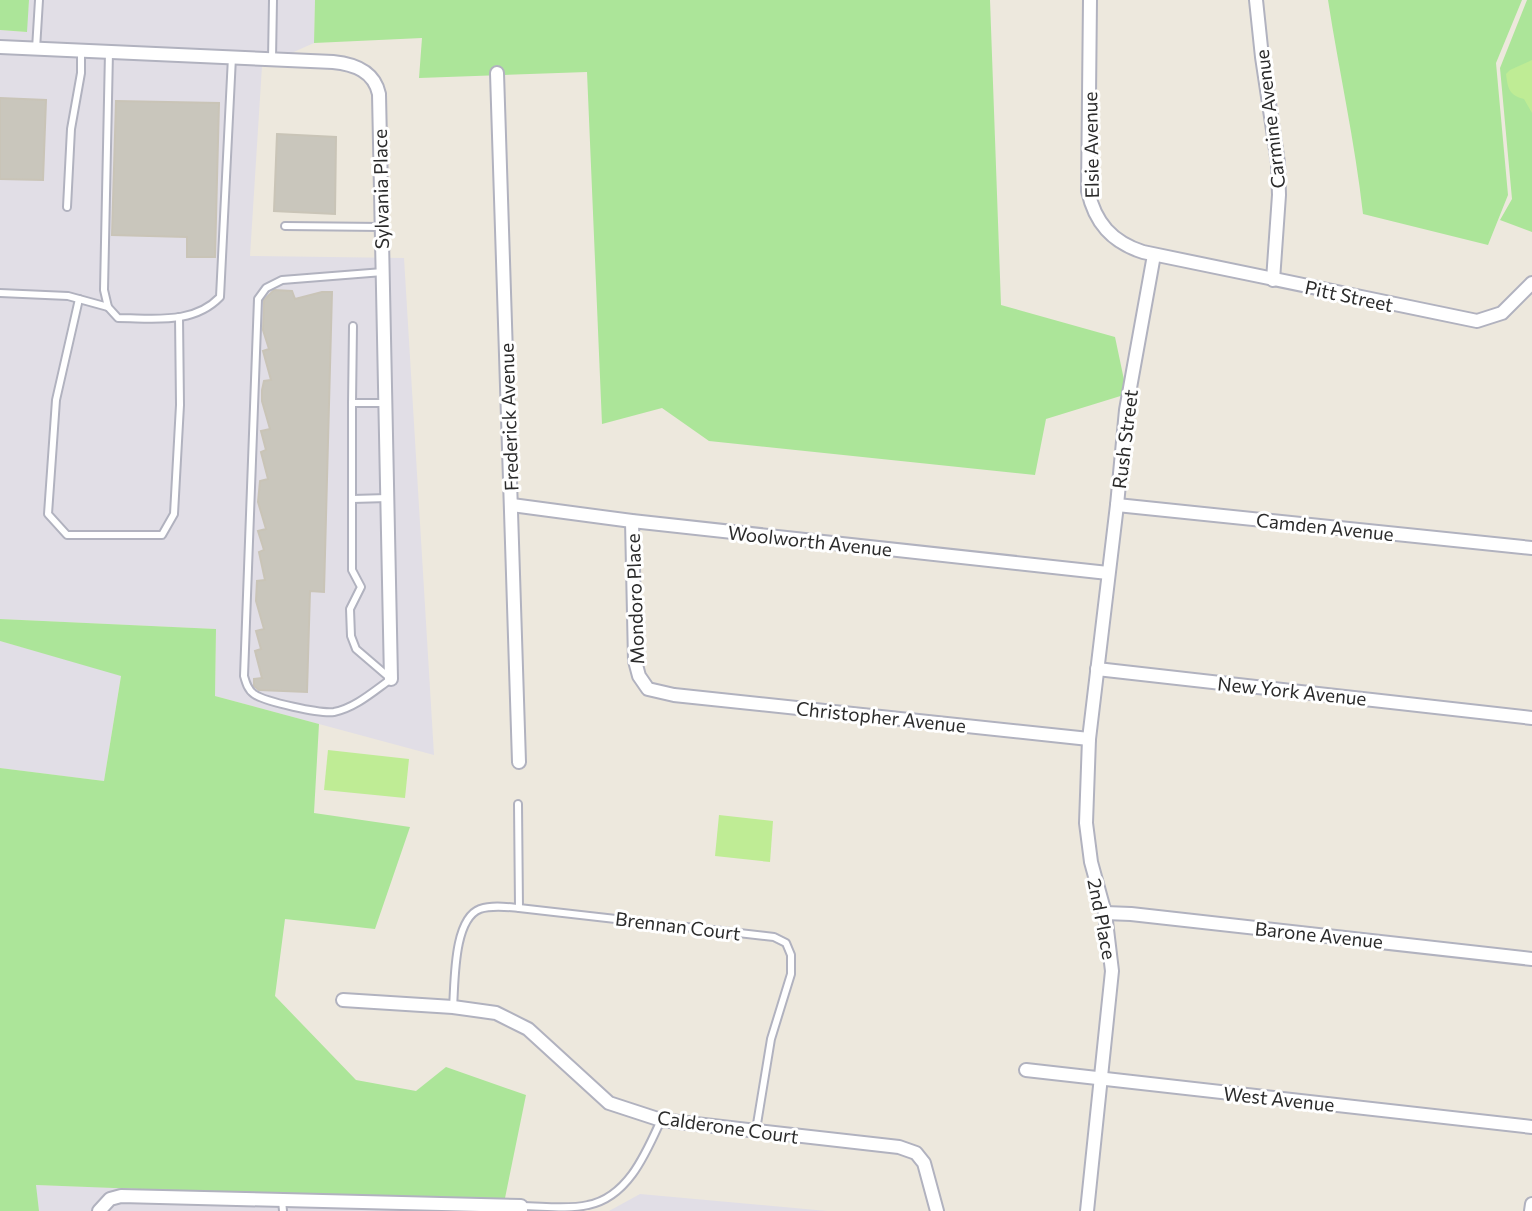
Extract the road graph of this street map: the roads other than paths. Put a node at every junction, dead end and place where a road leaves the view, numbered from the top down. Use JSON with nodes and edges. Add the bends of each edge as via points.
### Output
{"nodes":[{"id":1,"x":39,"y":0,"type":"edge"},
{"id":2,"x":273,"y":0,"type":"edge"},
{"id":3,"x":1090,"y":0,"type":"edge"},
{"id":4,"x":1256,"y":0,"type":"edge"},
{"id":5,"x":0,"y":47,"type":"edge"},
{"id":6,"x":36,"y":49,"type":"junction"},
{"id":7,"x":81,"y":51,"type":"junction"},
{"id":8,"x":109,"y":52,"type":"junction"},
{"id":9,"x":232,"y":57,"type":"junction"},
{"id":10,"x":272,"y":59,"type":"junction"},
{"id":11,"x":497,"y":72,"type":"dead end"},
{"id":12,"x":67,"y":207,"type":"dead end"},
{"id":13,"x":285,"y":226,"type":"dead end"},
{"id":14,"x":382,"y":227,"type":"junction"},
{"id":15,"x":1154,"y":255,"type":"junction"},
{"id":16,"x":383,"y":272,"type":"junction"},
{"id":17,"x":1273,"y":280,"type":"junction"},
{"id":18,"x":1532,"y":283,"type":"edge"},
{"id":19,"x":0,"y":293,"type":"edge"},
{"id":20,"x":79,"y":299,"type":"junction"},
{"id":21,"x":108,"y":307,"type":"junction"},
{"id":22,"x":179,"y":317,"type":"junction"},
{"id":23,"x":353,"y":326,"type":"dead end"},
{"id":24,"x":352,"y":403,"type":"junction"},
{"id":25,"x":386,"y":403,"type":"junction"},
{"id":26,"x":388,"y":498,"type":"junction"},
{"id":27,"x":352,"y":499,"type":"junction"},
{"id":28,"x":512,"y":505,"type":"junction"},
{"id":29,"x":1117,"y":505,"type":"junction"},
{"id":30,"x":632,"y":521,"type":"junction"},
{"id":31,"x":1532,"y":548,"type":"edge"},
{"id":32,"x":1108,"y":573,"type":"junction"},
{"id":33,"x":1097,"y":669,"type":"junction"},
{"id":34,"x":391,"y":679,"type":"junction"},
{"id":35,"x":674,"y":695,"type":"joint"},
{"id":36,"x":1532,"y":718,"type":"edge"},
{"id":37,"x":1088,"y":739,"type":"junction"},
{"id":38,"x":519,"y":762,"type":"dead end"},
{"id":39,"x":518,"y":804,"type":"dead end"},
{"id":40,"x":519,"y":908,"type":"junction"},
{"id":41,"x":1105,"y":913,"type":"junction"},
{"id":42,"x":1532,"y":959,"type":"edge"},
{"id":43,"x":343,"y":1000,"type":"dead end"},
{"id":44,"x":453,"y":1007,"type":"junction"},
{"id":45,"x":1026,"y":1070,"type":"dead end"},
{"id":46,"x":1100,"y":1079,"type":"junction"},
{"id":47,"x":661,"y":1120,"type":"junction"},
{"id":48,"x":1532,"y":1127,"type":"edge"},
{"id":49,"x":756,"y":1132,"type":"junction"},
{"id":50,"x":1532,"y":1204,"type":"edge"},
{"id":51,"x":283,"y":1205,"type":"edge"},
{"id":52,"x":521,"y":1208,"type":"edge"},
{"id":53,"x":99,"y":1211,"type":"edge"},
{"id":54,"x":936,"y":1211,"type":"edge"},
{"id":55,"x":1087,"y":1211,"type":"edge"},
{"id":56,"x":1531,"y":1211,"type":"edge"}],
"edges":[{"from":1,"to":6,"type":"lane"},
{"from":2,"to":10,"type":"lane"},
{"from":3,"to":15,"type":"street","name":"Elsie Avenue","via":[[1091,205],[1116,240]]},
{"from":4,"to":17,"type":"street","name":"Carmine Avenue","via":[[1278,163]]},
{"from":5,"to":6,"type":"street","name":"Sylvania Place"},
{"from":6,"to":7,"type":"street","name":"Sylvania Place"},
{"from":7,"to":8,"type":"street","name":"Sylvania Place"},
{"from":7,"to":12,"type":"lane"},
{"from":8,"to":9,"type":"street","name":"Sylvania Place"},
{"from":8,"to":21,"type":"lane","via":[[104,290]]},
{"from":9,"to":10,"type":"street","name":"Sylvania Place"},
{"from":9,"to":22,"type":"lane","via":[[220,297],[209,308]]},
{"from":10,"to":14,"type":"street","name":"Sylvania Place","via":[[350,64],[377,83]]},
{"from":11,"to":28,"type":"street","name":"Frederick Avenue"},
{"from":13,"to":14,"type":"lane"},
{"from":14,"to":16,"type":"street","name":"Sylvania Place"},
{"from":15,"to":17,"type":"street","name":"Pitt Street"},
{"from":15,"to":29,"type":"street","name":"Rush Street","via":[[1126,410]]},
{"from":16,"to":25,"type":"street","name":"Sylvania Place"},
{"from":16,"to":34,"type":"lane","via":[[282,280],[266,288],[258,299],[244,676],[256,696],[314,712],[335,712]]},
{"from":17,"to":18,"type":"street","name":"Pitt Street","via":[[1477,321],[1502,313]]},
{"from":19,"to":20,"type":"lane"},
{"from":20,"to":21,"type":"lane"},
{"from":20,"to":22,"type":"lane","via":[[56,400],[48,514],[66,535],[162,536],[174,514]]},
{"from":21,"to":22,"type":"lane","via":[[118,318]]},
{"from":23,"to":24,"type":"lane"},
{"from":24,"to":25,"type":"lane"},
{"from":24,"to":27,"type":"lane"},
{"from":25,"to":26,"type":"street","name":"Sylvania Place"},
{"from":26,"to":27,"type":"lane"},
{"from":26,"to":34,"type":"street","name":"Sylvania Place"},
{"from":27,"to":34,"type":"lane","via":[[352,570],[361,587],[350,609],[351,636],[356,649]]},
{"from":28,"to":30,"type":"street","name":"Woolworth Avenue"},
{"from":28,"to":38,"type":"street","name":"Frederick Avenue"},
{"from":29,"to":31,"type":"street","name":"Camden Avenue"},
{"from":29,"to":32,"type":"street","name":"Rush Street"},
{"from":30,"to":32,"type":"street","name":"Woolworth Avenue"},
{"from":30,"to":35,"type":"street","name":"Mondoro Place","via":[[635,661],[648,689]]},
{"from":32,"to":33,"type":"street","name":"Rush Street"},
{"from":33,"to":36,"type":"street","name":"New York Avenue"},
{"from":33,"to":37,"type":"street","name":"2nd Place"},
{"from":35,"to":37,"type":"street","name":"Christopher Avenue"},
{"from":37,"to":41,"type":"street","name":"2nd Place","via":[[1086,823]]},
{"from":39,"to":40,"type":"lane"},
{"from":40,"to":44,"type":"lane","name":"Brennan Court","via":[[478,910],[466,920],[458,948]]},
{"from":40,"to":49,"type":"lane","name":"Brennan Court","via":[[774,937],[786,943],[791,974],[771,1039]]},
{"from":41,"to":42,"type":"street","name":"Barone Avenue"},
{"from":41,"to":46,"type":"street","name":"2nd Place","via":[[1112,971]]},
{"from":43,"to":44,"type":"street","name":"Calderone Court"},
{"from":44,"to":47,"type":"street","name":"Calderone Court","via":[[496,1013],[516,1022],[609,1103]]},
{"from":45,"to":46,"type":"street","name":"West Avenue"},
{"from":46,"to":48,"type":"street","name":"West Avenue"},
{"from":46,"to":55,"type":"street","name":"2nd Place"},
{"from":47,"to":49,"type":"street","name":"Calderone Court"},
{"from":47,"to":52,"type":"lane","via":[[643,1159],[608,1197],[588,1205]]},
{"from":49,"to":54,"type":"street","name":"Calderone Court","via":[[899,1147],[916,1153],[924,1163]]},
{"from":50,"to":56,"type":"street"},
{"from":51,"to":52,"type":"street"},
{"from":51,"to":53,"type":"street","via":[[121,1196],[110,1199]]}]}
